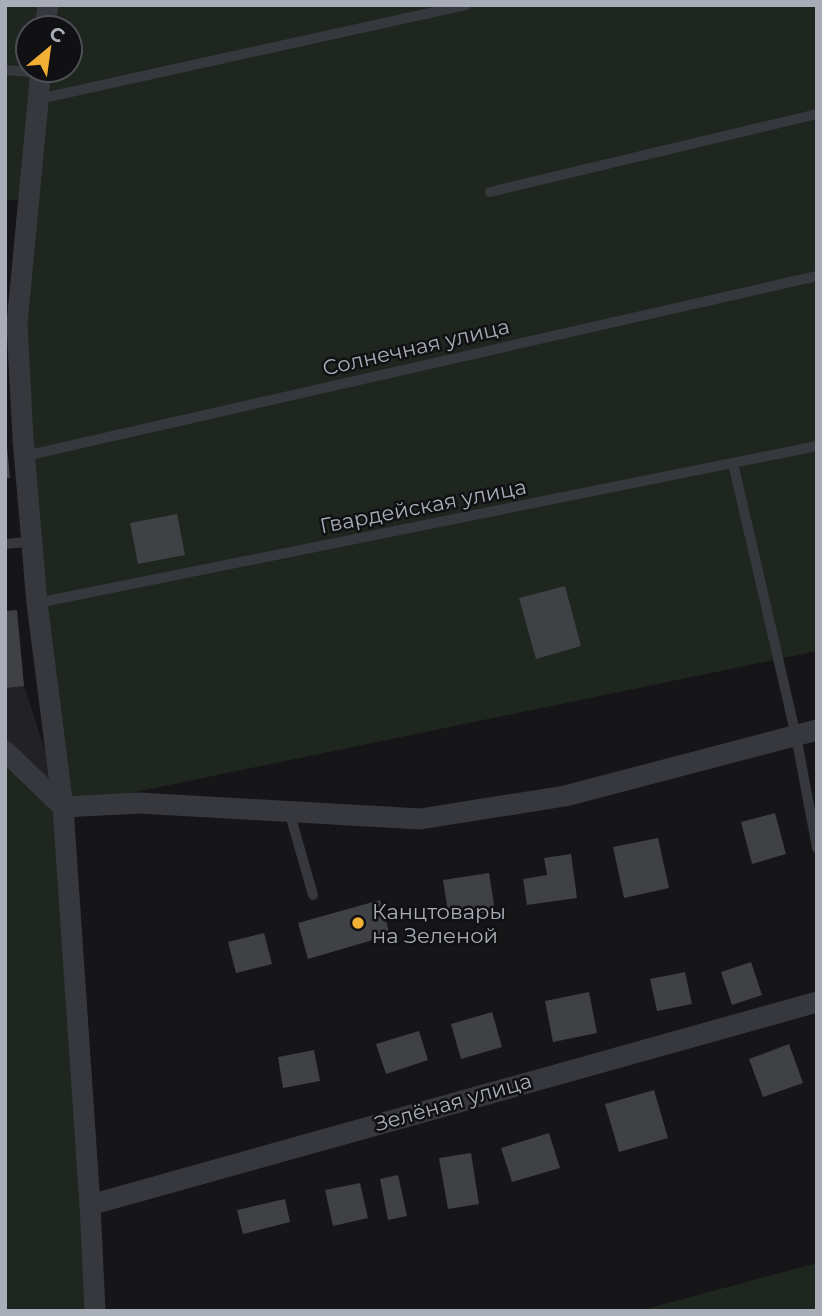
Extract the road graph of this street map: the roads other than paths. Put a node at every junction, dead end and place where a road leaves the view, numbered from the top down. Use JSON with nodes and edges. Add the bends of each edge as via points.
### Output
{"nodes":[{"id":1,"x":467,"y":5,"type":"edge"},
{"id":2,"x":40,"y":84,"type":"edge"},
{"id":3,"x":39,"y":99,"type":"junction"},
{"id":4,"x":817,"y":114,"type":"edge"},
{"id":5,"x":490,"y":192,"type":"dead end"},
{"id":6,"x":817,"y":276,"type":"edge"},
{"id":7,"x":817,"y":446,"type":"edge"},
{"id":8,"x":24,"y":456,"type":"junction"},
{"id":9,"x":733,"y":463,"type":"junction"},
{"id":10,"x":26,"y":542,"type":"dead end"},
{"id":11,"x":5,"y":544,"type":"edge"},
{"id":12,"x":37,"y":603,"type":"junction"},
{"id":13,"x":817,"y":730,"type":"edge"},
{"id":14,"x":796,"y":736,"type":"junction"},
{"id":15,"x":5,"y":751,"type":"edge"},
{"id":16,"x":62,"y":807,"type":"junction"},
{"id":17,"x":289,"y":811,"type":"junction"},
{"id":18,"x":817,"y":848,"type":"edge"},
{"id":19,"x":313,"y":895,"type":"dead end"},
{"id":20,"x":817,"y":1002,"type":"edge"},
{"id":21,"x":90,"y":1205,"type":"junction"},
{"id":22,"x":96,"y":1311,"type":"edge"}],
"edges":[{"from":1,"to":3,"type":"lane"},
{"from":2,"to":3,"type":"street"},
{"from":3,"to":8,"type":"street","via":[[17,324]]},
{"from":4,"to":5,"type":"lane"},
{"from":6,"to":8,"type":"lane","name":"Солнечная улица"},
{"from":7,"to":9,"type":"lane","name":"Гвардейская улица"},
{"from":8,"to":12,"type":"street"},
{"from":9,"to":12,"type":"lane","name":"Гвардейская улица"},
{"from":9,"to":14,"type":"lane"},
{"from":10,"to":11,"type":"lane"},
{"from":12,"to":16,"type":"street"},
{"from":13,"to":14,"type":"street"},
{"from":14,"to":17,"type":"street","via":[[565,796],[420,819]]},
{"from":14,"to":18,"type":"lane"},
{"from":15,"to":16,"type":"street"},
{"from":16,"to":17,"type":"street","via":[[139,803]]},
{"from":16,"to":21,"type":"street"},
{"from":17,"to":19,"type":"lane"},
{"from":20,"to":21,"type":"street","name":"Зелёная улица"},
{"from":21,"to":22,"type":"street"}]}
